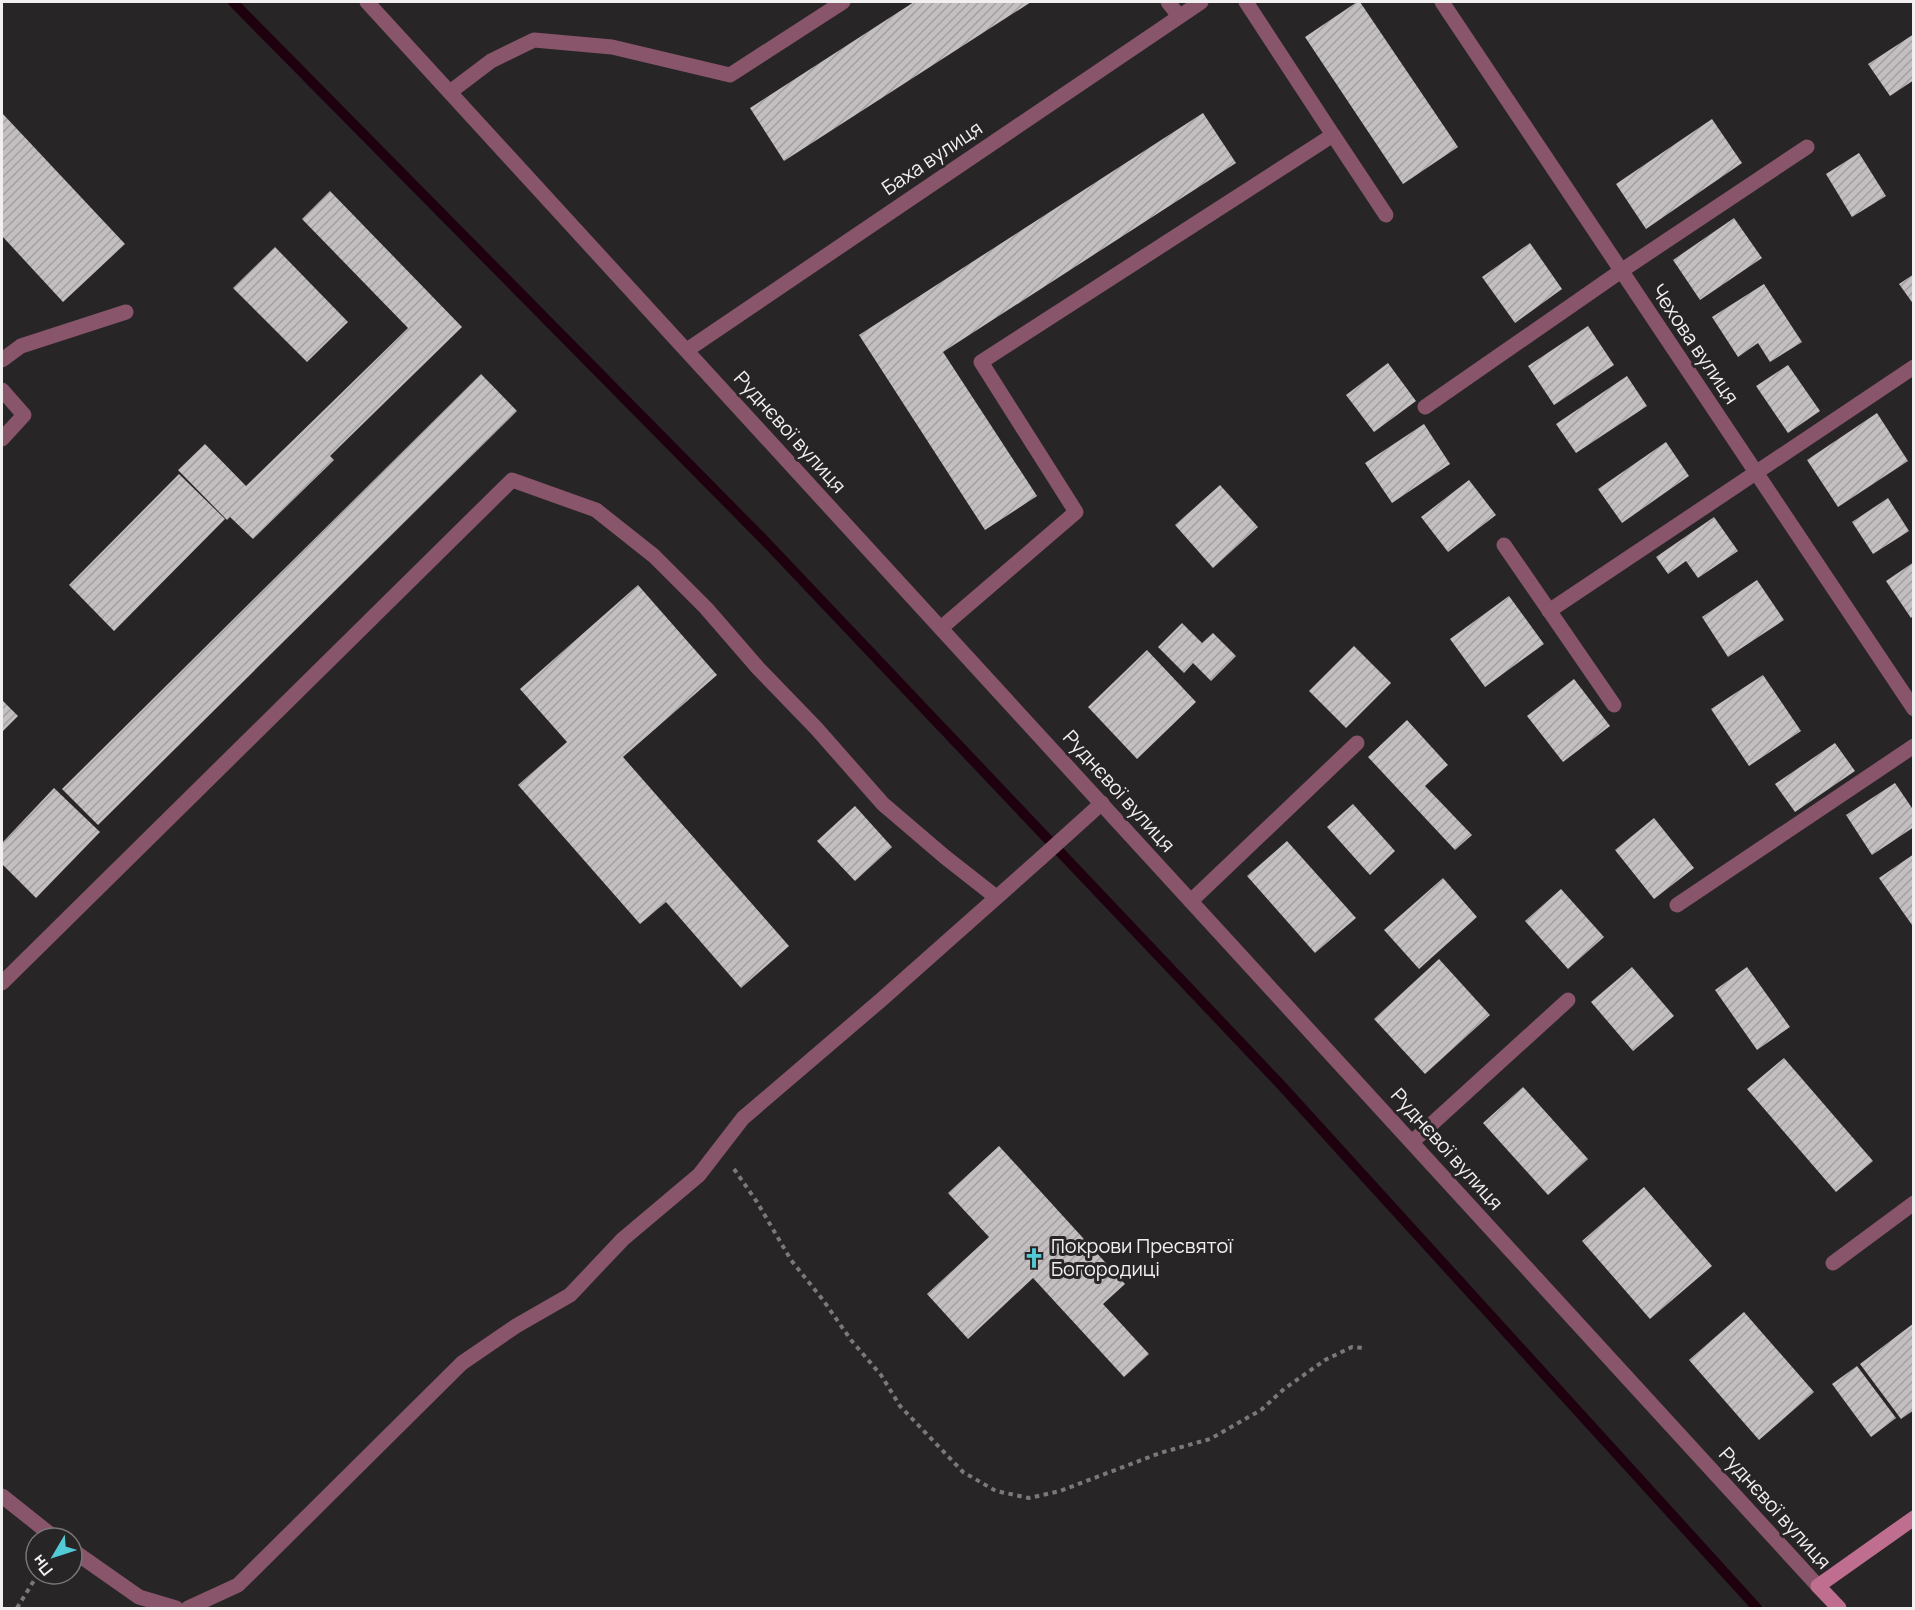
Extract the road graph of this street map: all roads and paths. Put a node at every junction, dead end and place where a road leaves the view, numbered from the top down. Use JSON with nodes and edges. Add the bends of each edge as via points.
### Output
{"nodes":[{"id":1,"x":367,"y":2,"type":"edge"},
{"id":2,"x":843,"y":2,"type":"edge"},
{"id":3,"x":1168,"y":2,"type":"edge"},
{"id":4,"x":1201,"y":2,"type":"edge"},
{"id":5,"x":1246,"y":2,"type":"edge"},
{"id":6,"x":1442,"y":2,"type":"edge"},
{"id":7,"x":1179,"y":16,"type":"junction"},
{"id":8,"x":450,"y":93,"type":"junction"},
{"id":9,"x":1333,"y":135,"type":"junction"},
{"id":10,"x":1808,"y":147,"type":"dead end"},
{"id":11,"x":1386,"y":215,"type":"dead end"},
{"id":12,"x":1622,"y":271,"type":"junction"},
{"id":13,"x":126,"y":312,"type":"dead end"},
{"id":14,"x":687,"y":350,"type":"junction"},
{"id":15,"x":2,"y":360,"type":"edge"},
{"id":16,"x":1914,"y":367,"type":"edge"},
{"id":17,"x":2,"y":390,"type":"edge"},
{"id":18,"x":1425,"y":407,"type":"dead end"},
{"id":19,"x":2,"y":439,"type":"edge"},
{"id":20,"x":1755,"y":472,"type":"junction"},
{"id":21,"x":1504,"y":545,"type":"dead end"},
{"id":22,"x":1549,"y":611,"type":"junction"},
{"id":23,"x":941,"y":628,"type":"junction"},
{"id":24,"x":1614,"y":705,"type":"dead end"},
{"id":25,"x":1914,"y":709,"type":"edge"},
{"id":26,"x":1357,"y":742,"type":"dead end"},
{"id":27,"x":1914,"y":746,"type":"edge"},
{"id":28,"x":1102,"y":803,"type":"junction"},
{"id":29,"x":996,"y":897,"type":"junction"},
{"id":30,"x":1191,"y":901,"type":"junction"},
{"id":31,"x":1677,"y":905,"type":"dead end"},
{"id":32,"x":2,"y":983,"type":"edge"},
{"id":33,"x":1568,"y":1000,"type":"dead end"},
{"id":34,"x":1412,"y":1142,"type":"junction"},
{"id":35,"x":720,"y":1149,"type":"junction"},
{"id":36,"x":1914,"y":1203,"type":"edge"},
{"id":37,"x":1833,"y":1263,"type":"dead end"},
{"id":38,"x":1364,"y":1348,"type":"dead end"},
{"id":39,"x":2,"y":1496,"type":"edge"},
{"id":40,"x":1914,"y":1518,"type":"edge"},
{"id":41,"x":41,"y":1526,"type":"edge"},
{"id":42,"x":84,"y":1558,"type":"edge"},
{"id":43,"x":31,"y":1586,"type":"edge"},
{"id":44,"x":1818,"y":1586,"type":"junction"},
{"id":45,"x":17,"y":1608,"type":"edge"},
{"id":46,"x":176,"y":1608,"type":"edge"},
{"id":47,"x":188,"y":1608,"type":"edge"},
{"id":48,"x":1839,"y":1608,"type":"edge"}],
"edges":[{"from":1,"to":8,"type":"street","name":"Руднєвої вулиця"},
{"from":2,"to":8,"type":"street","via":[[730,75],[612,47],[534,40],[491,61]]},
{"from":3,"to":7,"type":"street"},
{"from":4,"to":7,"type":"street","name":"Баха вулиця"},
{"from":5,"to":9,"type":"street"},
{"from":6,"to":12,"type":"street","name":"Чехова вулиця"},
{"from":7,"to":14,"type":"street","name":"Баха вулиця"},
{"from":8,"to":14,"type":"street","name":"Руднєвої вулиця"},
{"from":9,"to":11,"type":"street"},
{"from":9,"to":23,"type":"street","via":[[981,362],[1076,512]]},
{"from":10,"to":12,"type":"street"},
{"from":12,"to":18,"type":"street"},
{"from":12,"to":20,"type":"street","name":"Чехова вулиця"},
{"from":13,"to":15,"type":"street","via":[[21,346]]},
{"from":14,"to":23,"type":"street","name":"Руднєвої вулиця"},
{"from":16,"to":20,"type":"street"},
{"from":17,"to":19,"type":"street","via":[[24,415]]},
{"from":20,"to":22,"type":"street"},
{"from":20,"to":25,"type":"street","name":"Чехова вулиця"},
{"from":21,"to":22,"type":"street"},
{"from":22,"to":24,"type":"street"},
{"from":23,"to":28,"type":"street","name":"Руднєвої вулиця"},
{"from":26,"to":30,"type":"street"},
{"from":27,"to":31,"type":"street"},
{"from":28,"to":29,"type":"street"},
{"from":28,"to":30,"type":"street","name":"Руднєвої вулиця"},
{"from":29,"to":32,"type":"street","via":[[884,804],[654,556],[596,510],[513,480]]},
{"from":29,"to":35,"type":"street","via":[[742,1118]]},
{"from":30,"to":34,"type":"street","name":"Руднєвої вулиця"},
{"from":33,"to":34,"type":"street"},
{"from":34,"to":44,"type":"street","name":"Руднєвої вулиця"},
{"from":35,"to":38,"type":"path","via":[[791,1260],[900,1406],[963,1472],[996,1491],[1029,1498],[1060,1491],[1160,1453],[1210,1439],[1261,1410],[1325,1360],[1352,1347]]},
{"from":35,"to":47,"type":"street","via":[[699,1175],[623,1239],[570,1295],[462,1363],[238,1585]]},
{"from":36,"to":37,"type":"street"},
{"from":39,"to":41,"type":"street"},
{"from":40,"to":44,"type":"street"},
{"from":42,"to":46,"type":"street","via":[[139,1597]]},
{"from":43,"to":45,"type":"path"},
{"from":44,"to":48,"type":"street","name":"Руднєвої вулиця"}]}
